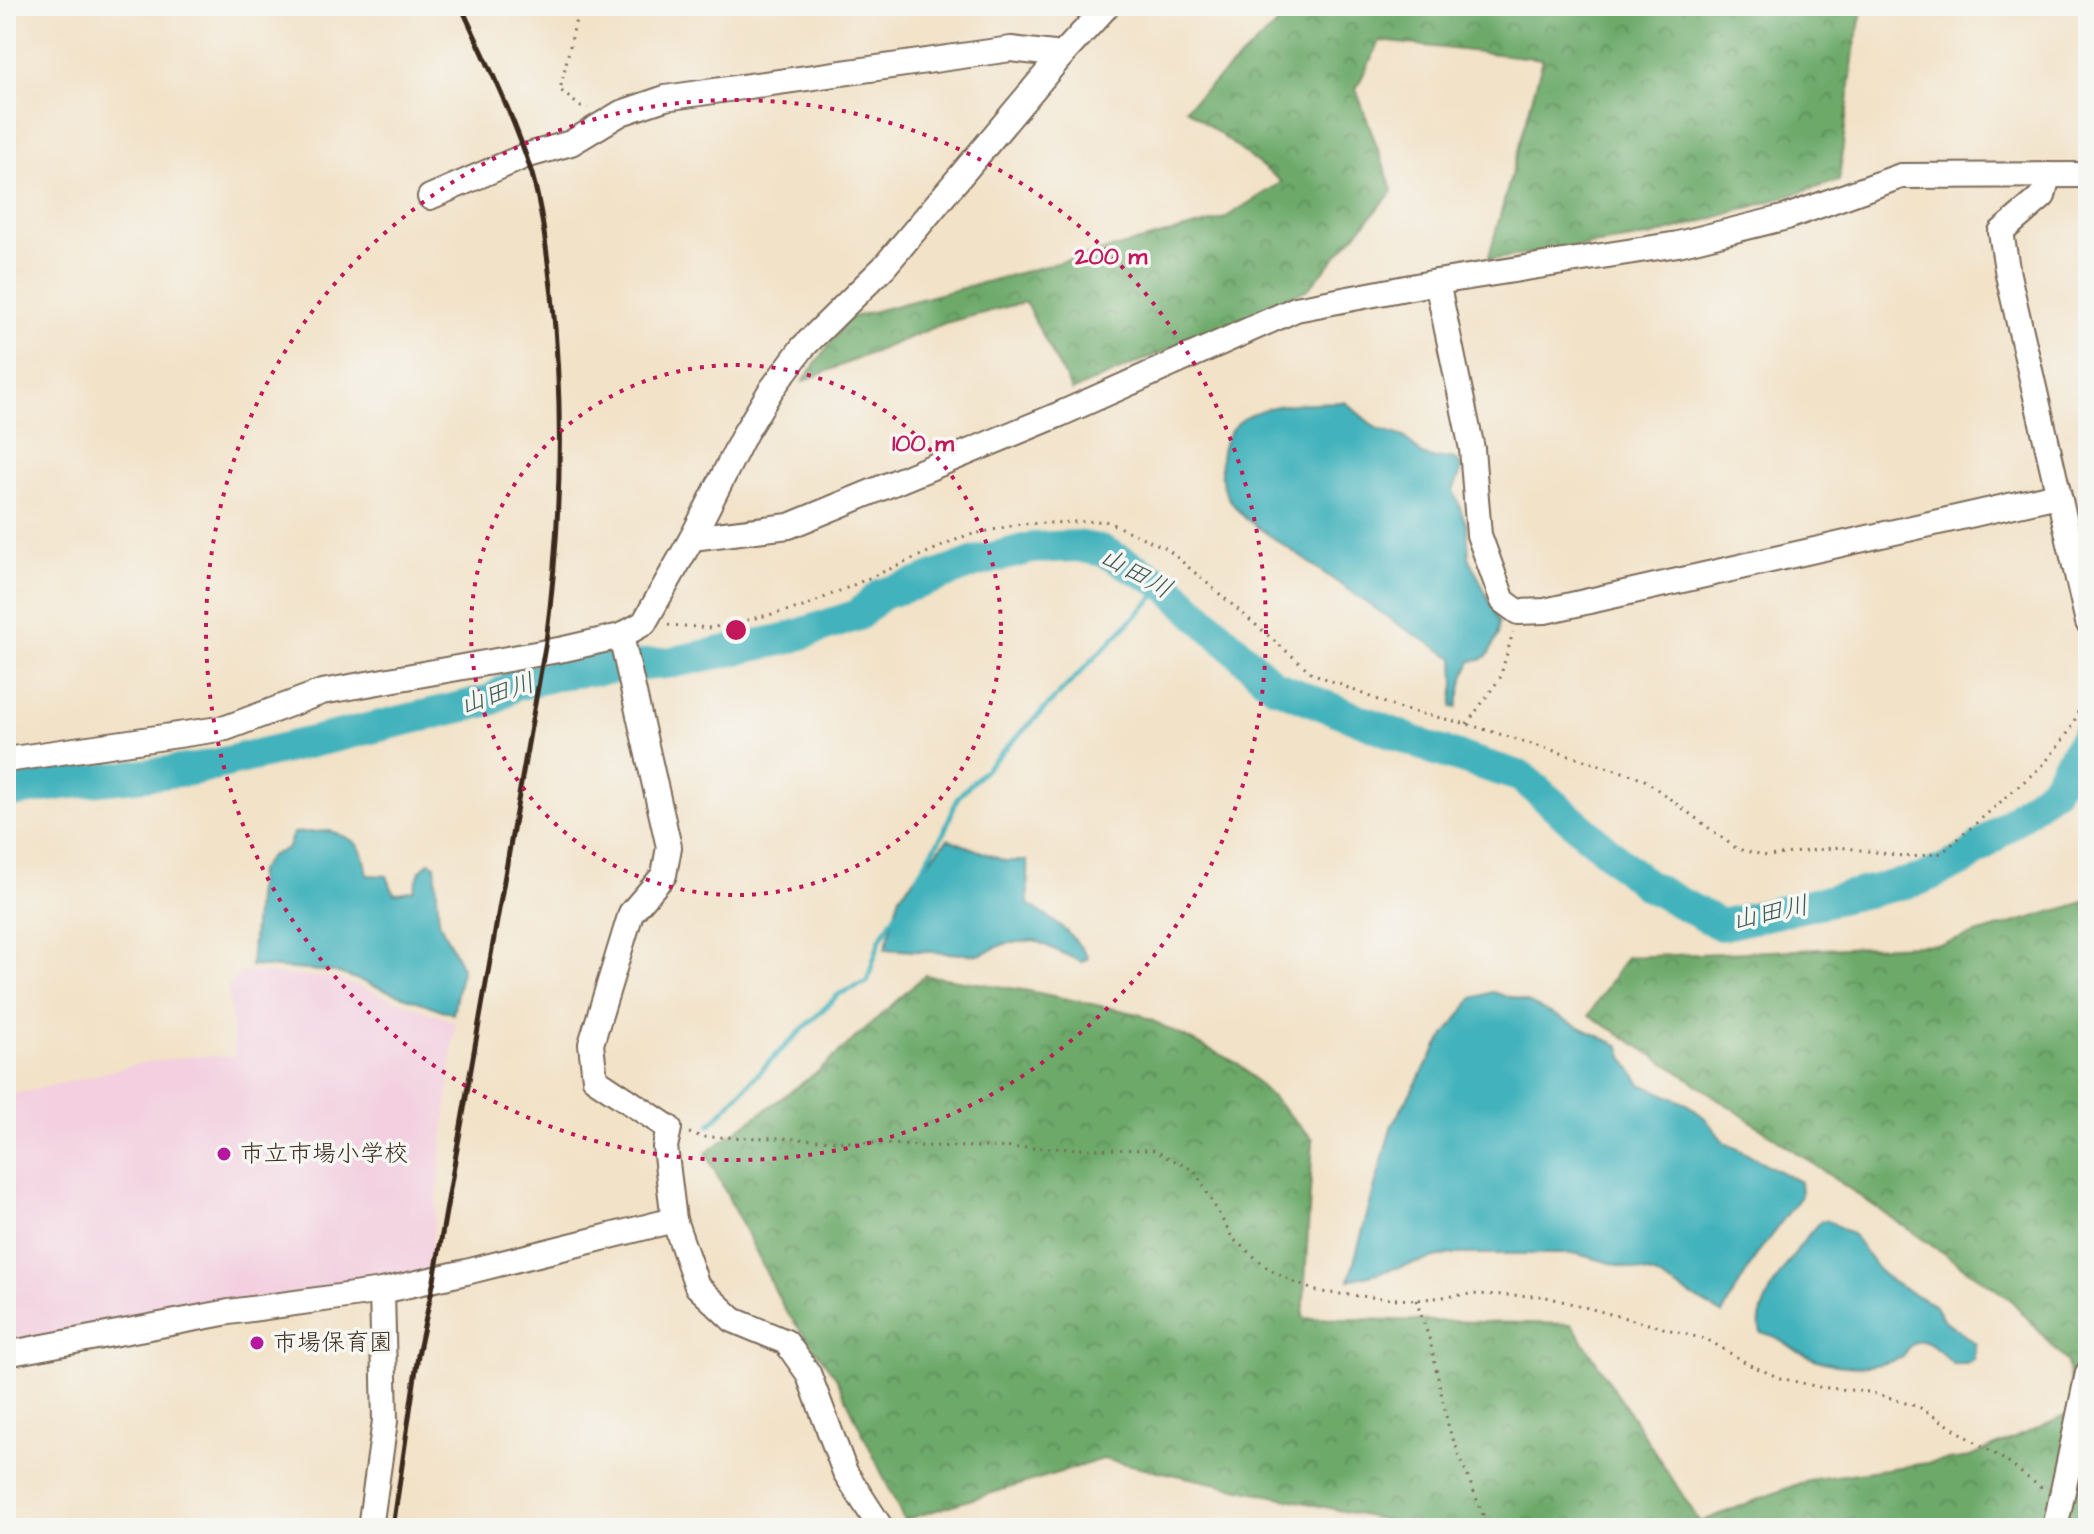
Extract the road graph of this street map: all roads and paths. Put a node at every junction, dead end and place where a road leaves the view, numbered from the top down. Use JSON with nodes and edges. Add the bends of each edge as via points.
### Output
{"nodes":[{"id":1,"x":579,"y":6,"type":"edge"},
{"id":2,"x":1107,"y":6,"type":"edge"},
{"id":3,"x":1062,"y":55,"type":"junction"},
{"id":4,"x":621,"y":113,"type":"junction"},
{"id":5,"x":2048,"y":175,"type":"junction"},
{"id":6,"x":2088,"y":175,"type":"edge"},
{"id":7,"x":430,"y":197,"type":"dead end"},
{"id":8,"x":1437,"y":282,"type":"junction"},
{"id":9,"x":2058,"y":495,"type":"junction"},
{"id":10,"x":692,"y":538,"type":"junction"},
{"id":11,"x":1518,"y":612,"type":"junction"},
{"id":12,"x":2088,"y":622,"type":"edge"},
{"id":13,"x":644,"y":623,"type":"junction"},
{"id":14,"x":621,"y":636,"type":"junction"},
{"id":15,"x":2088,"y":687,"type":"edge"},
{"id":16,"x":1467,"y":724,"type":"junction"},
{"id":17,"x":6,"y":760,"type":"edge"},
{"id":18,"x":669,"y":1128,"type":"junction"},
{"id":19,"x":674,"y":1220,"type":"junction"},
{"id":20,"x":382,"y":1291,"type":"junction"},
{"id":21,"x":1416,"y":1300,"type":"junction"},
{"id":22,"x":6,"y":1354,"type":"edge"},
{"id":23,"x":2088,"y":1373,"type":"edge"},
{"id":24,"x":2059,"y":1502,"type":"junction"},
{"id":25,"x":370,"y":1528,"type":"edge"},
{"id":26,"x":881,"y":1528,"type":"edge"},
{"id":27,"x":1481,"y":1528,"type":"edge"},
{"id":28,"x":2056,"y":1528,"type":"edge"}],
"edges":[{"from":1,"to":4,"type":"path","via":[[560,90],[581,107]]},
{"from":2,"to":3,"type":"street"},
{"from":3,"to":4,"type":"street","via":[[1011,49],[665,98]]},
{"from":3,"to":10,"type":"street","via":[[884,267],[803,347],[745,433]]},
{"from":4,"to":7,"type":"street","via":[[571,143],[525,156]]},
{"from":5,"to":6,"type":"street"},
{"from":5,"to":8,"type":"street","via":[[1901,176],[1787,217],[1678,244]]},
{"from":5,"to":9,"type":"street","via":[[2043,196],[2001,232]]},
{"from":8,"to":10,"type":"street","via":[[1296,309],[789,526]]},
{"from":8,"to":11,"type":"street","via":[[1472,449],[1479,535],[1503,601]]},
{"from":9,"to":11,"type":"street","via":[[1545,611]]},
{"from":9,"to":12,"type":"street"},
{"from":10,"to":13,"type":"street"},
{"from":11,"to":16,"type":"path","via":[[1500,678]]},
{"from":13,"to":14,"type":"street"},
{"from":13,"to":16,"type":"path","via":[[711,628],[803,607],[965,536],[1020,524],[1105,521],[1166,548],[1312,673],[1397,708]]},
{"from":14,"to":17,"type":"street","via":[[322,692],[226,728]]},
{"from":14,"to":18,"type":"street","via":[[669,847],[664,875],[631,913],[591,1044],[592,1065],[595,1079]]},
{"from":15,"to":16,"type":"path","via":[[2071,729],[2044,764],[1942,853],[1910,857],[1839,847],[1768,856],[1737,849],[1642,778]]},
{"from":18,"to":19,"type":"street","via":[[665,1147]]},
{"from":18,"to":21,"type":"path","via":[[703,1137],[1153,1150],[1195,1171],[1233,1239],[1269,1269],[1320,1292]]},
{"from":19,"to":20,"type":"street"},
{"from":19,"to":26,"type":"street","via":[[697,1286],[733,1320],[786,1342],[808,1373],[845,1472]]},
{"from":20,"to":22,"type":"street","via":[[229,1312]]},
{"from":20,"to":25,"type":"street","via":[[385,1421]]},
{"from":21,"to":24,"type":"path","via":[[1470,1294],[1543,1296],[1708,1340],[1780,1378],[1869,1392],[1919,1407],[2003,1459]]},
{"from":21,"to":27,"type":"path","via":[[1449,1429],[1483,1515]]},
{"from":23,"to":24,"type":"street"},
{"from":24,"to":28,"type":"street"}]}
